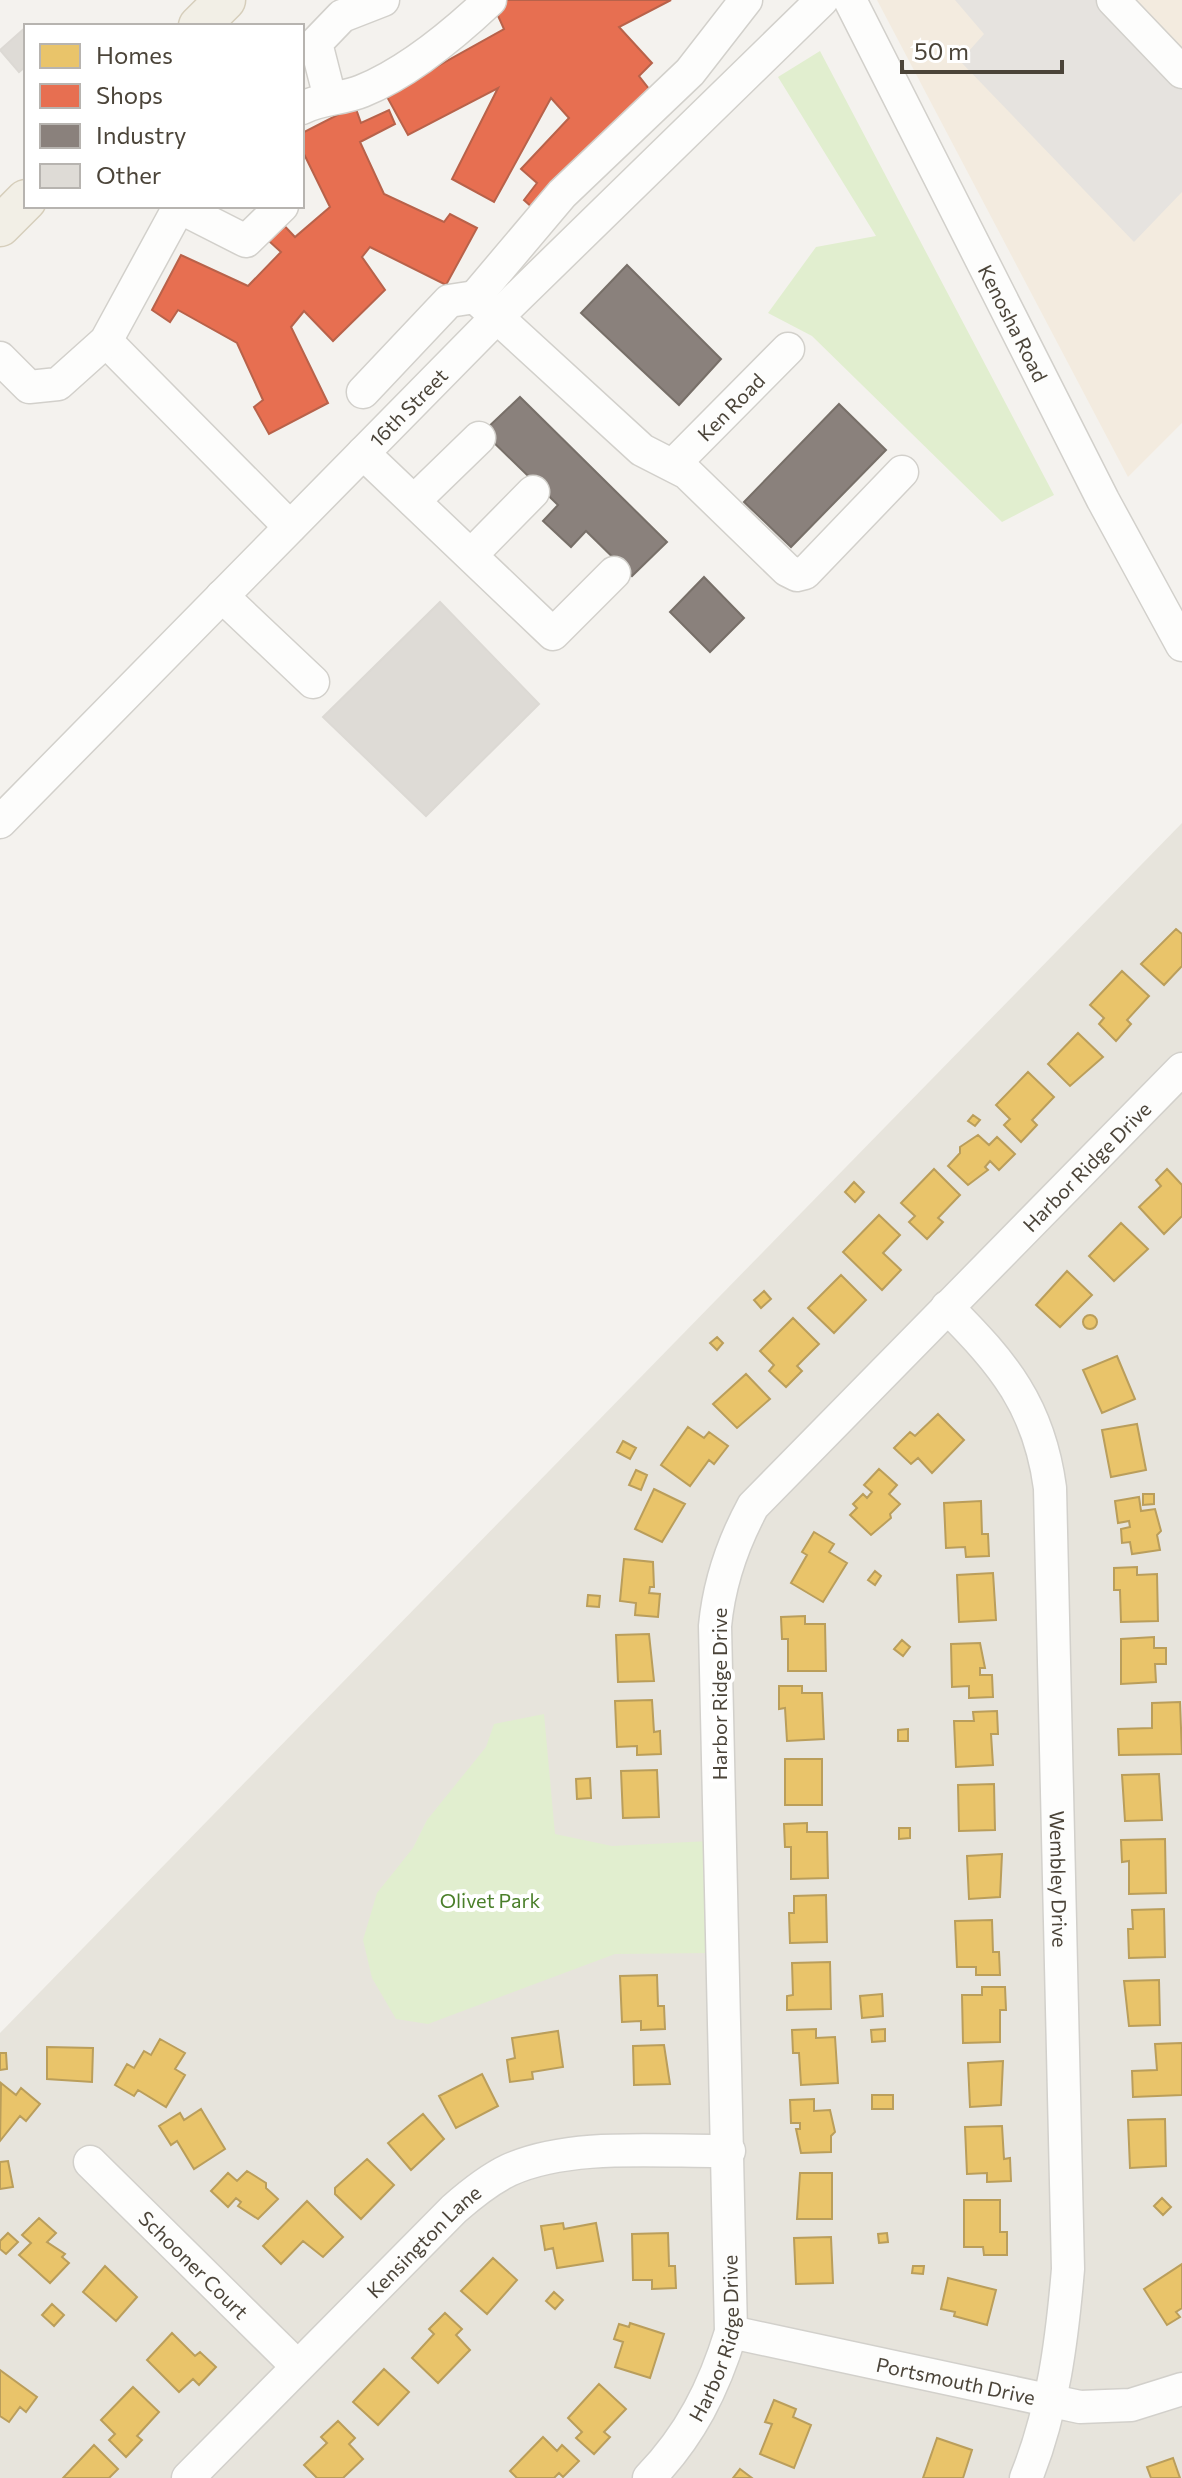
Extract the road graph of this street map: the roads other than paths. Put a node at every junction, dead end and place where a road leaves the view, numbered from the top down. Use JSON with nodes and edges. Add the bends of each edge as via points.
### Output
{"nodes":[{"id":1,"x":225,"y":0,"type":"edge"},
{"id":2,"x":383,"y":0,"type":"edge"},
{"id":3,"x":490,"y":0,"type":"edge"},
{"id":4,"x":746,"y":0,"type":"edge"},
{"id":5,"x":822,"y":0,"type":"edge"},
{"id":6,"x":850,"y":0,"type":"edge"},
{"id":7,"x":1113,"y":0,"type":"edge"},
{"id":8,"x":201,"y":24,"type":"edge"},
{"id":9,"x":1182,"y":72,"type":"edge"},
{"id":10,"x":316,"y":103,"type":"edge"},
{"id":11,"x":24,"y":202,"type":"edge"},
{"id":12,"x":178,"y":208,"type":"edge"},
{"id":13,"x":183,"y":208,"type":"edge"},
{"id":14,"x":280,"y":208,"type":"edge"},
{"id":15,"x":0,"y":226,"type":"edge"},
{"id":16,"x":486,"y":307,"type":"junction"},
{"id":17,"x":106,"y":341,"type":"junction"},
{"id":18,"x":788,"y":349,"type":"dead end"},
{"id":19,"x":0,"y":358,"type":"edge"},
{"id":20,"x":363,"y":392,"type":"dead end"},
{"id":21,"x":479,"y":438,"type":"dead end"},
{"id":22,"x":363,"y":453,"type":"junction"},
{"id":23,"x":673,"y":465,"type":"junction"},
{"id":24,"x":902,"y":472,"type":"dead end"},
{"id":25,"x":533,"y":492,"type":"dead end"},
{"id":26,"x":414,"y":501,"type":"junction"},
{"id":27,"x":290,"y":527,"type":"junction"},
{"id":28,"x":471,"y":555,"type":"junction"},
{"id":29,"x":614,"y":573,"type":"dead end"},
{"id":30,"x":222,"y":596,"type":"junction"},
{"id":31,"x":1182,"y":645,"type":"edge"},
{"id":32,"x":313,"y":682,"type":"dead end"},
{"id":33,"x":0,"y":822,"type":"edge"},
{"id":34,"x":1176,"y":1085,"type":"edge"},
{"id":35,"x":947,"y":1307,"type":"junction"},
{"id":36,"x":729,"y":2151,"type":"junction"},
{"id":37,"x":90,"y":2162,"type":"dead end"},
{"id":38,"x":731,"y":2332,"type":"junction"},
{"id":39,"x":297,"y":2366,"type":"junction"},
{"id":40,"x":1182,"y":2389,"type":"edge"},
{"id":41,"x":1049,"y":2401,"type":"junction"},
{"id":42,"x":188,"y":2478,"type":"edge"},
{"id":43,"x":649,"y":2478,"type":"edge"},
{"id":44,"x":1026,"y":2478,"type":"edge"}],
"edges":[{"from":1,"to":8,"type":"main road"},
{"from":2,"to":10,"type":"street","via":[[342,16],[316,43]]},
{"from":3,"to":10,"type":"street","via":[[445,42],[362,92]]},
{"from":4,"to":16,"type":"street","via":[[690,72],[562,194]]},
{"from":5,"to":16,"type":"street","name":"16th Street"},
{"from":6,"to":31,"type":"street","name":"Kenosha Road"},
{"from":7,"to":9,"type":"street"},
{"from":11,"to":15,"type":"main road"},
{"from":12,"to":17,"type":"street"},
{"from":13,"to":14,"type":"street","via":[[246,241]]},
{"from":16,"to":20,"type":"street","via":[[449,301]]},
{"from":16,"to":22,"type":"street","name":"16th Street"},
{"from":16,"to":23,"type":"street","via":[[642,450]]},
{"from":17,"to":19,"type":"street","via":[[58,384],[29,387]]},
{"from":17,"to":27,"type":"street"},
{"from":18,"to":23,"type":"street","name":"Ken Road"},
{"from":21,"to":26,"type":"street"},
{"from":22,"to":26,"type":"street"},
{"from":22,"to":27,"type":"street","name":"16th Street"},
{"from":23,"to":24,"type":"street","via":[[705,488],[797,575],[805,573]]},
{"from":25,"to":28,"type":"street"},
{"from":26,"to":28,"type":"street"},
{"from":27,"to":30,"type":"street","name":"16th Street"},
{"from":28,"to":29,"type":"street","via":[[553,634]]},
{"from":30,"to":32,"type":"street"},
{"from":30,"to":33,"type":"street","name":"16th Street"},
{"from":34,"to":35,"type":"street","name":"Harbor Ridge Drive"},
{"from":35,"to":36,"type":"street","name":"Harbor Ridge Drive","via":[[753,1506],[738,1534],[717,1602]]},
{"from":35,"to":41,"type":"street","name":"Wembley Drive","via":[[995,1355],[1021,1393],[1035,1422],[1050,1488],[1068,2269],[1063,2332]]},
{"from":36,"to":38,"type":"street","name":"Harbor Ridge Drive"},
{"from":36,"to":39,"type":"street","name":"Kensington Lane","via":[[571,2154],[509,2170],[454,2209]]},
{"from":37,"to":39,"type":"street","name":"Schooner Court"},
{"from":38,"to":41,"type":"street","name":"Portsmouth Drive"},
{"from":38,"to":43,"type":"street","name":"Harbor Ridge Drive","via":[[706,2400]]},
{"from":39,"to":42,"type":"street","name":"Kensington Lane"},
{"from":40,"to":41,"type":"street","name":"Portsmouth Drive","via":[[1131,2405],[1080,2407]]},
{"from":41,"to":44,"type":"street","name":"Wembley Drive"}]}
